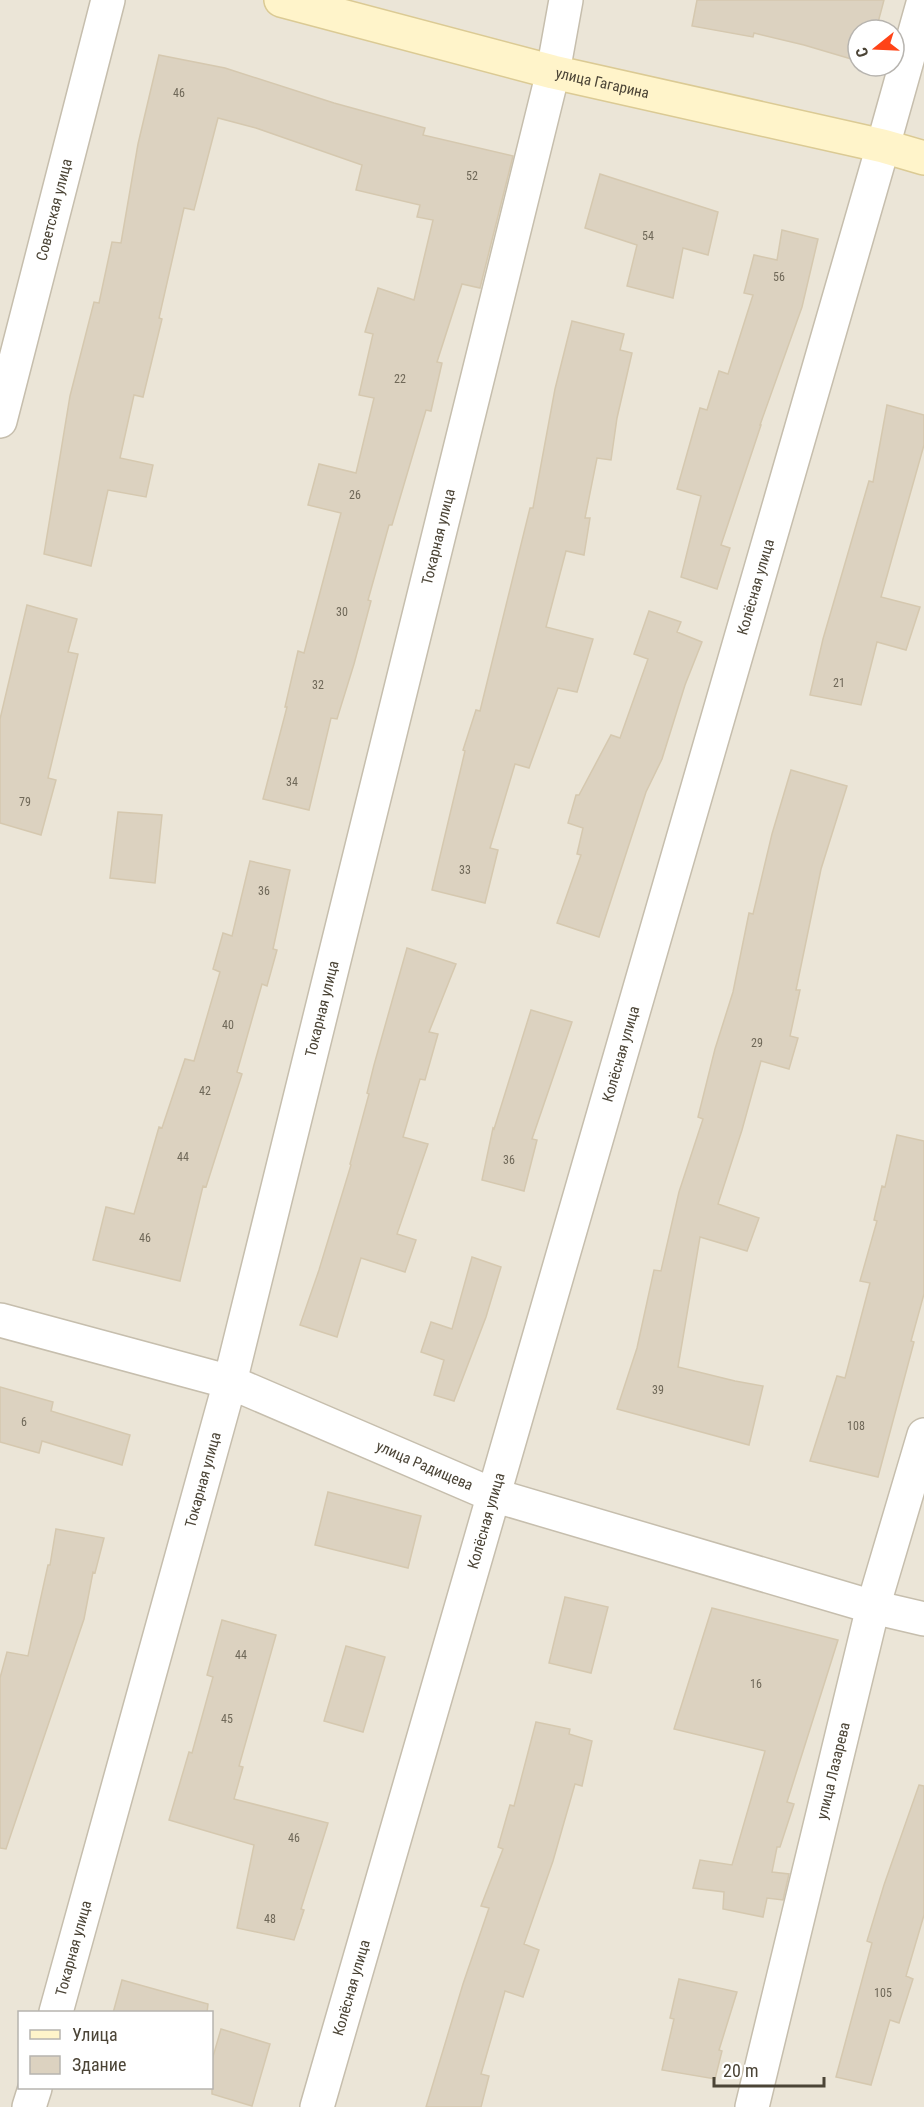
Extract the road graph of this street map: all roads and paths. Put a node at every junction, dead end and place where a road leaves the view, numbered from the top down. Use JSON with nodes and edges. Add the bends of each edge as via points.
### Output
{"nodes":[{"id":1,"x":108,"y":0,"type":"edge"},
{"id":2,"x":281,"y":0,"type":"edge"},
{"id":3,"x":566,"y":0,"type":"edge"},
{"id":4,"x":924,"y":0,"type":"edge"},
{"id":5,"x":552,"y":72,"type":"junction"},
{"id":6,"x":883,"y":146,"type":"junction"},
{"id":7,"x":924,"y":158,"type":"edge"},
{"id":8,"x":0,"y":421,"type":"edge"},
{"id":9,"x":0,"y":1320,"type":"edge"},
{"id":10,"x":230,"y":1382,"type":"junction"},
{"id":11,"x":924,"y":1435,"type":"edge"},
{"id":12,"x":493,"y":1495,"type":"junction"},
{"id":13,"x":873,"y":1607,"type":"junction"},
{"id":14,"x":924,"y":1619,"type":"edge"},
{"id":15,"x":57,"y":2011,"type":"edge"},
{"id":16,"x":35,"y":2089,"type":"edge"},
{"id":17,"x":29,"y":2107,"type":"edge"},
{"id":18,"x":317,"y":2107,"type":"edge"},
{"id":19,"x":752,"y":2107,"type":"edge"}],
"edges":[{"from":1,"to":8,"type":"street","name":"Советская улица"},
{"from":2,"to":5,"type":"street","name":"улица Гагарина"},
{"from":3,"to":5,"type":"street","name":"Токарная улица"},
{"from":4,"to":6,"type":"street","name":"Колёсная улица"},
{"from":5,"to":6,"type":"street","name":"улица Гагарина"},
{"from":5,"to":10,"type":"street","name":"Токарная улица"},
{"from":6,"to":7,"type":"street","name":"улица Гагарина"},
{"from":6,"to":12,"type":"street","name":"Колёсная улица"},
{"from":9,"to":10,"type":"street","name":"улица Радищева"},
{"from":10,"to":12,"type":"street","name":"улица Радищева"},
{"from":10,"to":15,"type":"street","name":"Токарная улица"},
{"from":11,"to":13,"type":"street","name":"улица Лазарева"},
{"from":12,"to":13,"type":"street","name":"улица Радищева"},
{"from":12,"to":18,"type":"street","name":"Колёсная улица"},
{"from":13,"to":14,"type":"street","name":"улица Радищева"},
{"from":13,"to":19,"type":"street","name":"улица Лазарева"},
{"from":16,"to":17,"type":"street"}]}
